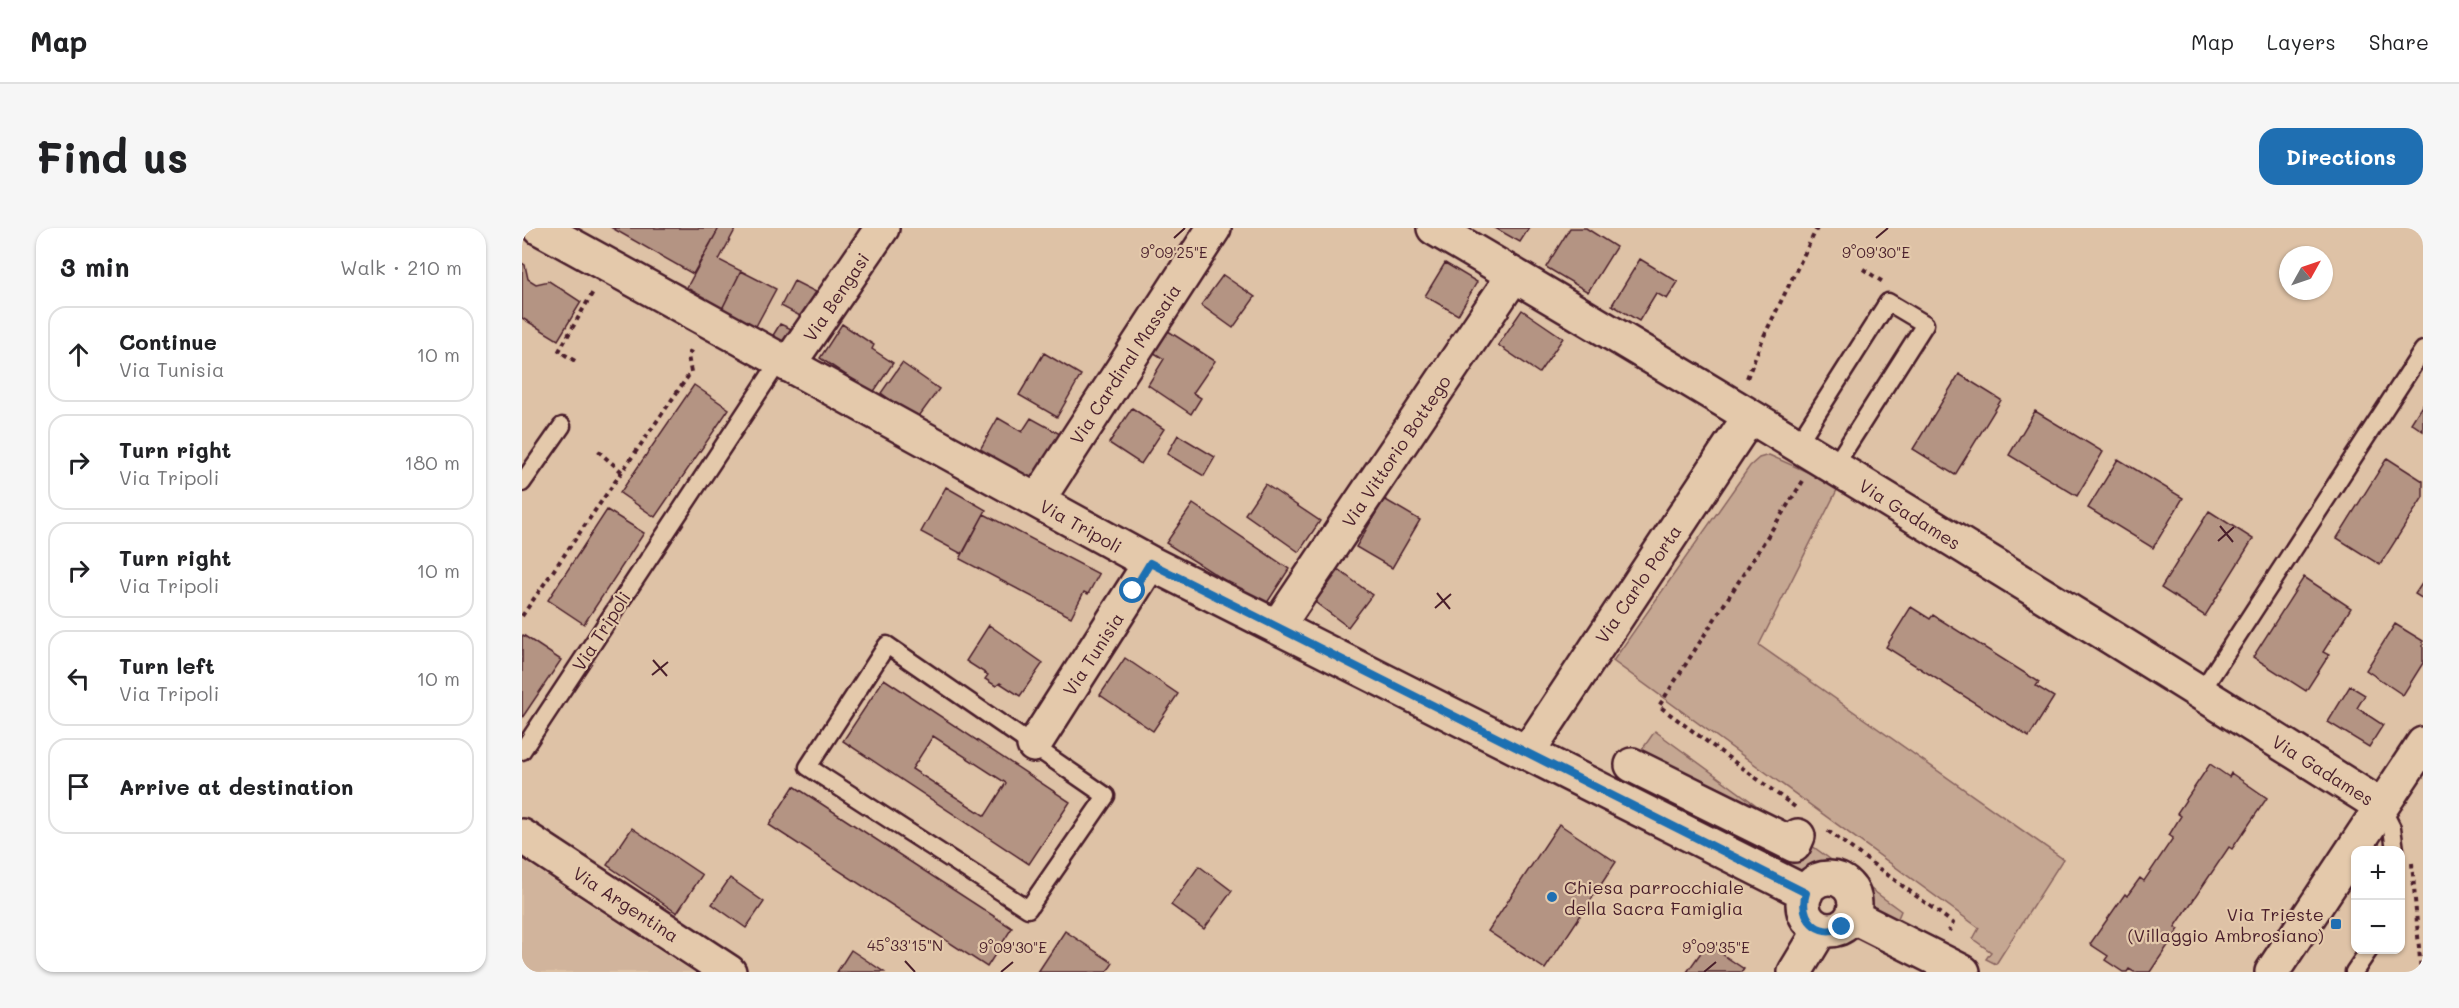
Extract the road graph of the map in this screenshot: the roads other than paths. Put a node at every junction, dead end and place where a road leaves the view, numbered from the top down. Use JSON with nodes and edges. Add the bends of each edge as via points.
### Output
{"nodes":[{"id":1,"x":882,"y":228,"type":"edge"},
{"id":2,"x":1214,"y":228,"type":"edge"},
{"id":3,"x":1434,"y":228,"type":"edge"},
{"id":4,"x":548,"y":230,"type":"edge"},
{"id":5,"x":1514,"y":275,"type":"junction"},
{"id":6,"x":2423,"y":350,"type":"edge"},
{"id":7,"x":784,"y":362,"type":"junction"},
{"id":8,"x":1742,"y":411,"type":"junction"},
{"id":9,"x":562,"y":426,"type":"dead end"},
{"id":10,"x":1797,"y":445,"type":"junction"},
{"id":11,"x":1834,"y":467,"type":"junction"},
{"id":12,"x":522,"y":483,"type":"edge"},
{"id":13,"x":1037,"y":501,"type":"junction"},
{"id":14,"x":1150,"y":563,"type":"junction"},
{"id":15,"x":1277,"y":627,"type":"junction"},
{"id":16,"x":2200,"y":692,"type":"junction"},
{"id":17,"x":2423,"y":744,"type":"edge"},
{"id":18,"x":1034,"y":745,"type":"junction"},
{"id":19,"x":522,"y":751,"type":"edge"},
{"id":20,"x":1527,"y":753,"type":"junction"},
{"id":21,"x":1632,"y":765,"type":"dead end"},
{"id":22,"x":2381,"y":807,"type":"junction"},
{"id":23,"x":522,"y":836,"type":"edge"},
{"id":24,"x":1798,"y":836,"type":"dead end"},
{"id":25,"x":2400,"y":846,"type":"edge"},
{"id":26,"x":1806,"y":893,"type":"junction"},
{"id":27,"x":1852,"y":916,"type":"junction"},
{"id":28,"x":1821,"y":929,"type":"junction"},
{"id":29,"x":2366,"y":954,"type":"edge"},
{"id":30,"x":729,"y":972,"type":"edge"},
{"id":31,"x":1795,"y":972,"type":"edge"},
{"id":32,"x":1963,"y":972,"type":"edge"},
{"id":33,"x":2272,"y":972,"type":"edge"},
{"id":34,"x":2354,"y":972,"type":"edge"}],
"edges":[{"from":1,"to":7,"type":"street","name":"Via Bengasi"},
{"from":2,"to":13,"type":"street","name":"Via Cardinal Massaia"},
{"from":3,"to":5,"type":"street","name":"Via Gadames"},
{"from":4,"to":7,"type":"street","name":"Via Tripoli"},
{"from":5,"to":8,"type":"street","name":"Via Gadames"},
{"from":5,"to":15,"type":"street","name":"Via Vittorio Bottego"},
{"from":6,"to":16,"type":"lane"},
{"from":7,"to":13,"type":"street","name":"Via Tripoli"},
{"from":7,"to":19,"type":"lane","name":"Via Tripoli"},
{"from":8,"to":10,"type":"street","name":"Via Gadames"},
{"from":8,"to":20,"type":"street","name":"Via Carlo Porta"},
{"from":9,"to":12,"type":"lane"},
{"from":10,"to":11,"type":"street","name":"Via Gadames"},
{"from":10,"to":11,"type":"lane","via":[[1888,302],[1908,313],[1925,324]]},
{"from":11,"to":16,"type":"street","name":"Via Gadames"},
{"from":13,"to":14,"type":"street","name":"Via Tripoli"},
{"from":14,"to":15,"type":"street","name":"Via Tripoli"},
{"from":14,"to":18,"type":"street","name":"Via Tunisia"},
{"from":15,"to":20,"type":"street","name":"Via Tripoli"},
{"from":16,"to":22,"type":"street","name":"Via Gadames"},
{"from":17,"to":22,"type":"street"},
{"from":18,"to":18,"type":"lane","via":[[887,645],[808,767],[1028,909],[1106,796]]},
{"from":20,"to":26,"type":"street","name":"Via Tripoli"},
{"from":21,"to":24,"type":"street","via":[[1794,845]]},
{"from":22,"to":25,"type":"lane"},
{"from":22,"to":33,"type":"street"},
{"from":23,"to":30,"type":"street","name":"Via Argentina"},
{"from":26,"to":27,"type":"street","via":[[1817,881],[1841,881],[1852,892]]},
{"from":26,"to":28,"type":"street","via":[[1803,910],[1807,919]]},
{"from":27,"to":28,"type":"street","via":[[1836,930]]},
{"from":27,"to":32,"type":"street"},
{"from":28,"to":31,"type":"street"},
{"from":29,"to":34,"type":"lane"}]}
